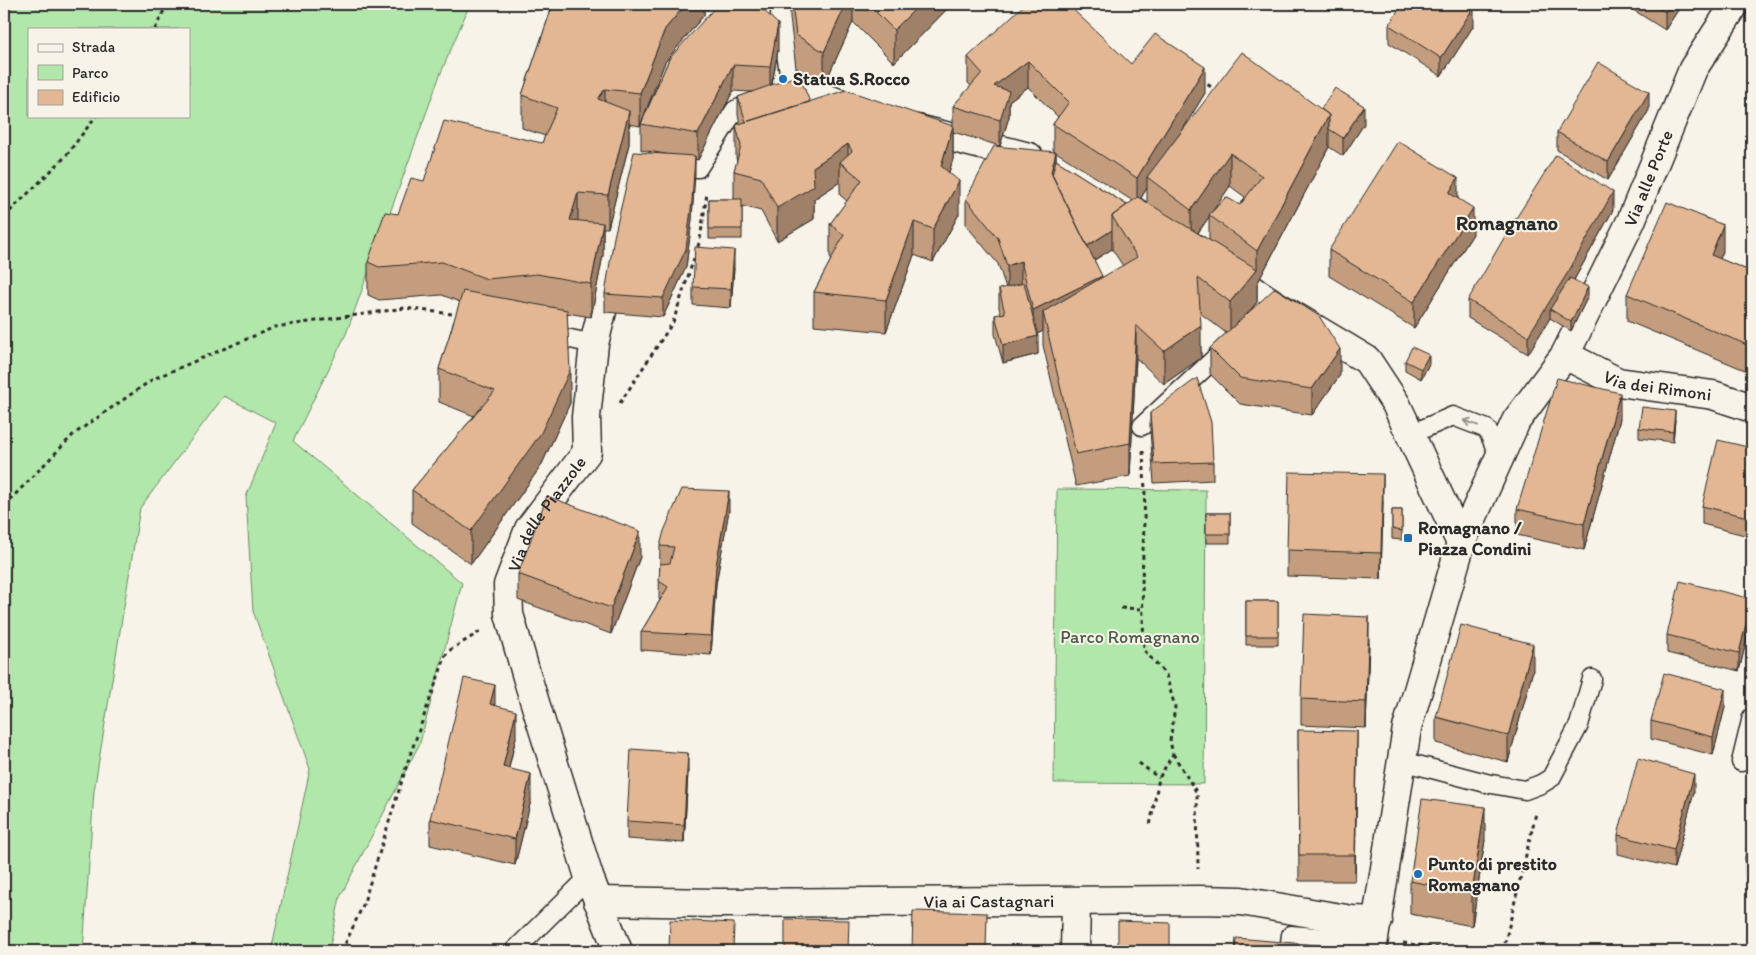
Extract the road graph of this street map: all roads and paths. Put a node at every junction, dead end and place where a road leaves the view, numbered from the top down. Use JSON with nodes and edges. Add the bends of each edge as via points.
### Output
{"nodes":[{"id":1,"x":168,"y":4,"type":"edge"},
{"id":2,"x":790,"y":4,"type":"edge"},
{"id":3,"x":1735,"y":4,"type":"edge"},
{"id":4,"x":156,"y":28,"type":"edge"},
{"id":5,"x":1196,"y":77,"type":"edge"},
{"id":6,"x":667,"y":78,"type":"edge"},
{"id":7,"x":781,"y":92,"type":"junction"},
{"id":8,"x":1219,"y":92,"type":"edge"},
{"id":9,"x":94,"y":118,"type":"edge"},
{"id":10,"x":711,"y":148,"type":"junction"},
{"id":11,"x":631,"y":158,"type":"junction"},
{"id":12,"x":1051,"y":163,"type":"edge"},
{"id":13,"x":4,"y":218,"type":"edge"},
{"id":14,"x":1208,"y":261,"type":"edge"},
{"id":15,"x":461,"y":316,"type":"edge"},
{"id":16,"x":527,"y":330,"type":"edge"},
{"id":17,"x":1237,"y":338,"type":"edge"},
{"id":18,"x":594,"y":344,"type":"junction"},
{"id":19,"x":1565,"y":356,"type":"junction"},
{"id":20,"x":620,"y":404,"type":"dead end"},
{"id":21,"x":1752,"y":408,"type":"edge"},
{"id":22,"x":1142,"y":426,"type":"joint"},
{"id":23,"x":1411,"y":434,"type":"junction"},
{"id":24,"x":1500,"y":458,"type":"junction"},
{"id":25,"x":4,"y":506,"type":"edge"},
{"id":26,"x":1461,"y":543,"type":"junction"},
{"id":27,"x":1121,"y":608,"type":"dead end"},
{"id":28,"x":1143,"y":609,"type":"junction"},
{"id":29,"x":509,"y":614,"type":"junction"},
{"id":30,"x":1592,"y":679,"type":"dead end"},
{"id":31,"x":1752,"y":717,"type":"edge"},
{"id":32,"x":1173,"y":754,"type":"junction"},
{"id":33,"x":1741,"y":762,"type":"dead end"},
{"id":34,"x":1139,"y":763,"type":"dead end"},
{"id":35,"x":1401,"y":770,"type":"junction"},
{"id":36,"x":1159,"y":778,"type":"junction"},
{"id":37,"x":1537,"y":809,"type":"dead end"},
{"id":38,"x":1150,"y":826,"type":"dead end"},
{"id":39,"x":594,"y":889,"type":"junction"},
{"id":40,"x":1199,"y":900,"type":"junction"},
{"id":41,"x":1076,"y":902,"type":"junction"},
{"id":42,"x":1380,"y":939,"type":"edge"},
{"id":43,"x":1289,"y":950,"type":"edge"},
{"id":44,"x":342,"y":951,"type":"edge"},
{"id":45,"x":514,"y":951,"type":"edge"},
{"id":46,"x":618,"y":951,"type":"edge"},
{"id":47,"x":1075,"y":951,"type":"edge"},
{"id":48,"x":1459,"y":951,"type":"edge"},
{"id":49,"x":1503,"y":951,"type":"edge"}],
"edges":[{"from":1,"to":4,"type":"path"},
{"from":2,"to":7,"type":"street","via":[[785,14]]},
{"from":3,"to":19,"type":"street","name":"Via alle Porte","via":[[1693,69],[1631,220]]},
{"from":5,"to":8,"type":"path"},
{"from":6,"to":11,"type":"street","name":"Via delle Piazzole"},
{"from":7,"to":10,"type":"lane","via":[[735,110]]},
{"from":7,"to":12,"type":"street"},
{"from":9,"to":13,"type":"path","via":[[65,157]]},
{"from":10,"to":11,"type":"lane","via":[[698,168]]},
{"from":10,"to":20,"type":"path","via":[[718,170],[707,194],[700,240],[673,322]]},
{"from":11,"to":18,"type":"street","name":"Via delle Piazzole","via":[[610,235],[606,295]]},
{"from":14,"to":23,"type":"street","via":[[1265,310],[1367,360]]},
{"from":15,"to":25,"type":"path","via":[[405,308],[275,327],[153,378],[74,434]]},
{"from":16,"to":18,"type":"lane"},
{"from":17,"to":22,"type":"lane"},
{"from":18,"to":29,"type":"street","name":"Via delle Piazzole","via":[[586,417],[587,452],[529,529],[508,585]]},
{"from":19,"to":21,"type":"street","name":"Via dei Rimoni","via":[[1618,382],[1713,395]]},
{"from":19,"to":24,"type":"street","name":"Via alle Porte","via":[[1516,421]]},
{"from":22,"to":28,"type":"path","via":[[1145,490]]},
{"from":24,"to":23,"type":"lane","one_way":true,"via":[[1487,429],[1453,416]]},
{"from":23,"to":26,"type":"street"},
{"from":24,"to":26,"type":"street","name":"Via alle Porte"},
{"from":26,"to":35,"type":"street","name":"Via alle Porte","via":[[1407,728]]},
{"from":27,"to":28,"type":"path"},
{"from":28,"to":32,"type":"path","via":[[1144,650],[1166,675],[1175,707],[1170,741]]},
{"from":29,"to":39,"type":"street","name":"Via delle Piazzole"},
{"from":29,"to":44,"type":"path","via":[[447,652],[410,755],[363,905]]},
{"from":30,"to":35,"type":"lane","via":[[1579,725],[1551,778],[1541,784],[1525,790]]},
{"from":31,"to":33,"type":"lane"},
{"from":32,"to":36,"type":"path"},
{"from":32,"to":40,"type":"path","via":[[1197,794]]},
{"from":34,"to":36,"type":"path"},
{"from":35,"to":42,"type":"street","name":"Via alle Porte"},
{"from":36,"to":38,"type":"path"},
{"from":37,"to":49,"type":"path"},
{"from":39,"to":41,"type":"street","name":"Via ai Castagnari","via":[[718,903]]},
{"from":39,"to":45,"type":"lane"},
{"from":39,"to":46,"type":"street","name":"Via delle Piazzole"},
{"from":40,"to":41,"type":"street","name":"Via ai Castagnari"},
{"from":40,"to":42,"type":"street","name":"Via ai Castagnari","via":[[1241,901],[1352,920]]},
{"from":41,"to":47,"type":"street"},
{"from":42,"to":43,"type":"lane","via":[[1291,935]]},
{"from":42,"to":48,"type":"path"}]}
